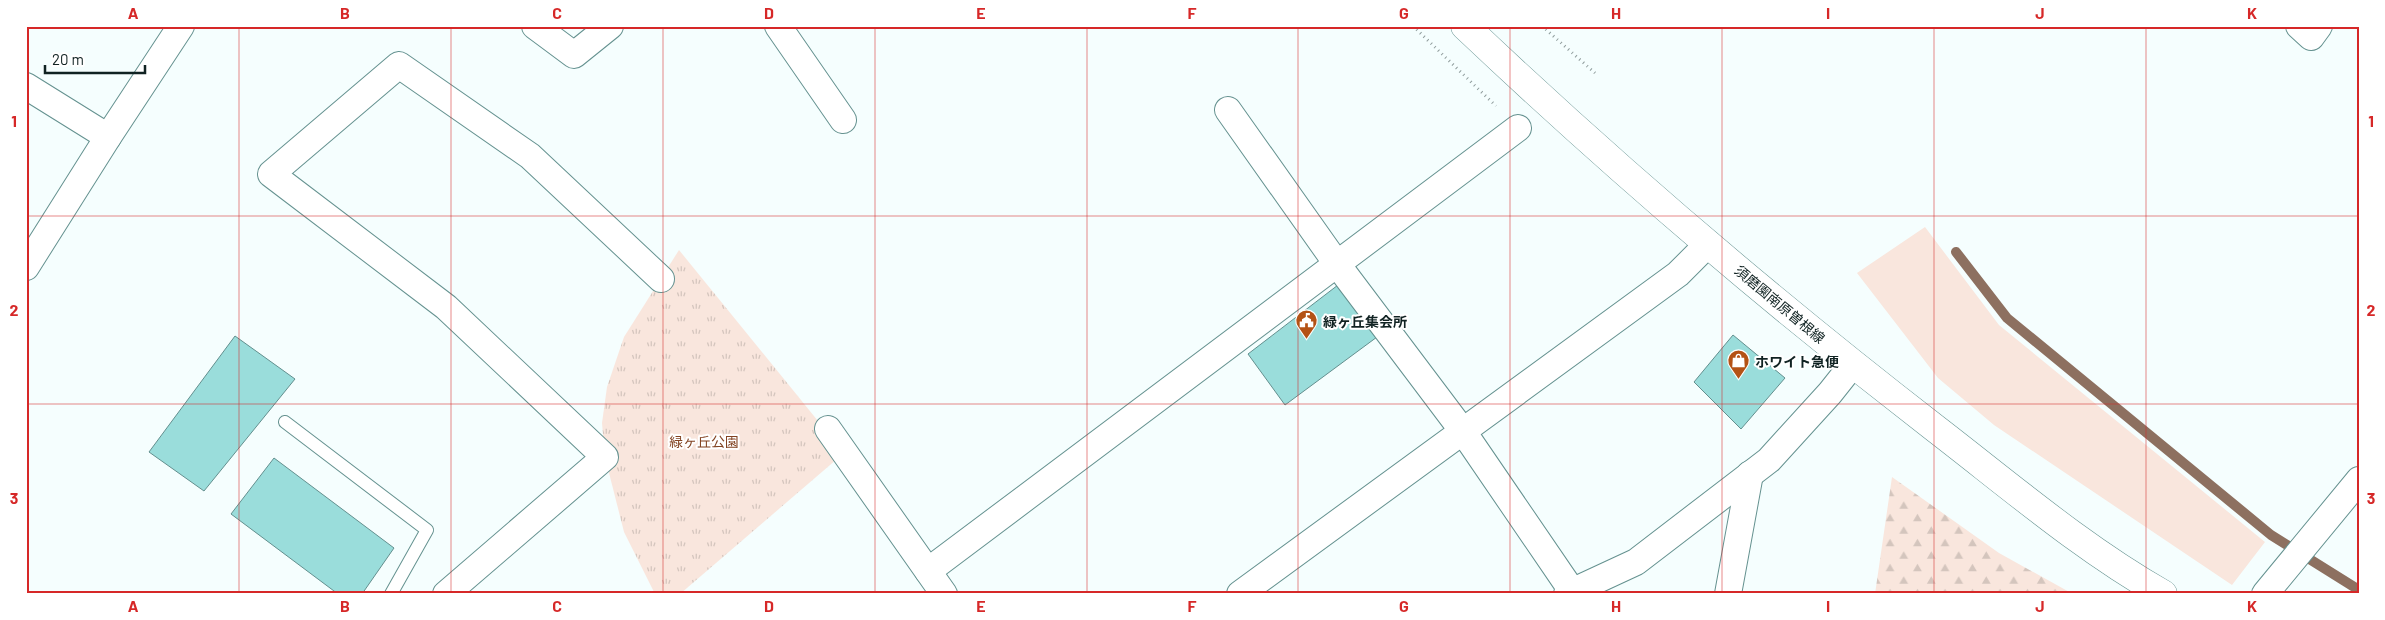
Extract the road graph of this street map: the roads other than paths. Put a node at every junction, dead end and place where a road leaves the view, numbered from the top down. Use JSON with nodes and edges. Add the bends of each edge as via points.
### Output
{"nodes":[{"id":1,"x":181,"y":26,"type":"edge"},
{"id":2,"x":535,"y":26,"type":"edge"},
{"id":3,"x":610,"y":26,"type":"edge"},
{"id":4,"x":778,"y":26,"type":"edge"},
{"id":5,"x":1466,"y":26,"type":"edge"},
{"id":6,"x":2299,"y":26,"type":"edge"},
{"id":7,"x":2319,"y":26,"type":"edge"},
{"id":8,"x":26,"y":86,"type":"edge"},
{"id":9,"x":1228,"y":110,"type":"dead end"},
{"id":10,"x":843,"y":120,"type":"dead end"},
{"id":11,"x":1518,"y":128,"type":"road end"},
{"id":12,"x":108,"y":136,"type":"junction"},
{"id":13,"x":1708,"y":244,"type":"junction"},
{"id":14,"x":1337,"y":264,"type":"junction"},
{"id":15,"x":26,"y":268,"type":"edge"},
{"id":16,"x":661,"y":279,"type":"dead end"},
{"id":17,"x":1853,"y":364,"type":"junction"},
{"id":18,"x":285,"y":422,"type":"dead end"},
{"id":19,"x":828,"y":429,"type":"dead end"},
{"id":20,"x":1462,"y":430,"type":"junction"},
{"id":21,"x":1750,"y":474,"type":"junction"},
{"id":22,"x":2359,"y":480,"type":"edge"},
{"id":23,"x":928,"y":572,"type":"junction"},
{"id":24,"x":1569,"y":592,"type":"edge"},
{"id":25,"x":391,"y":594,"type":"edge"},
{"id":26,"x":446,"y":594,"type":"edge"},
{"id":27,"x":944,"y":594,"type":"edge"},
{"id":28,"x":1240,"y":594,"type":"edge"},
{"id":29,"x":1728,"y":594,"type":"edge"},
{"id":30,"x":2163,"y":594,"type":"edge"},
{"id":31,"x":2265,"y":594,"type":"edge"}],
"edges":[{"from":1,"to":12,"type":"street"},
{"from":2,"to":3,"type":"street","via":[[574,55]]},
{"from":4,"to":10,"type":"street"},
{"from":5,"to":13,"type":"main road","name":"須磨園南原曽根線","via":[[1548,104]]},
{"from":6,"to":7,"type":"street","via":[[2311,37]]},
{"from":8,"to":12,"type":"street"},
{"from":9,"to":14,"type":"street"},
{"from":11,"to":14,"type":"street"},
{"from":12,"to":15,"type":"street"},
{"from":13,"to":17,"type":"main road","name":"須磨園南原曽根線"},
{"from":13,"to":20,"type":"street","via":[[1678,274]]},
{"from":14,"to":20,"type":"street"},
{"from":14,"to":23,"type":"street"},
{"from":16,"to":26,"type":"street","via":[[530,156],[399,65],[271,174],[446,307],[605,457]]},
{"from":17,"to":21,"type":"street","via":[[1769,460]]},
{"from":17,"to":30,"type":"main road","name":"須磨園南原曽根線","via":[[2050,518]]},
{"from":18,"to":25,"type":"lane","via":[[427,530]]},
{"from":19,"to":23,"type":"street"},
{"from":20,"to":24,"type":"street"},
{"from":20,"to":28,"type":"street"},
{"from":21,"to":24,"type":"street","via":[[1636,562]]},
{"from":21,"to":29,"type":"street"},
{"from":22,"to":31,"type":"street"},
{"from":23,"to":27,"type":"street"}]}
